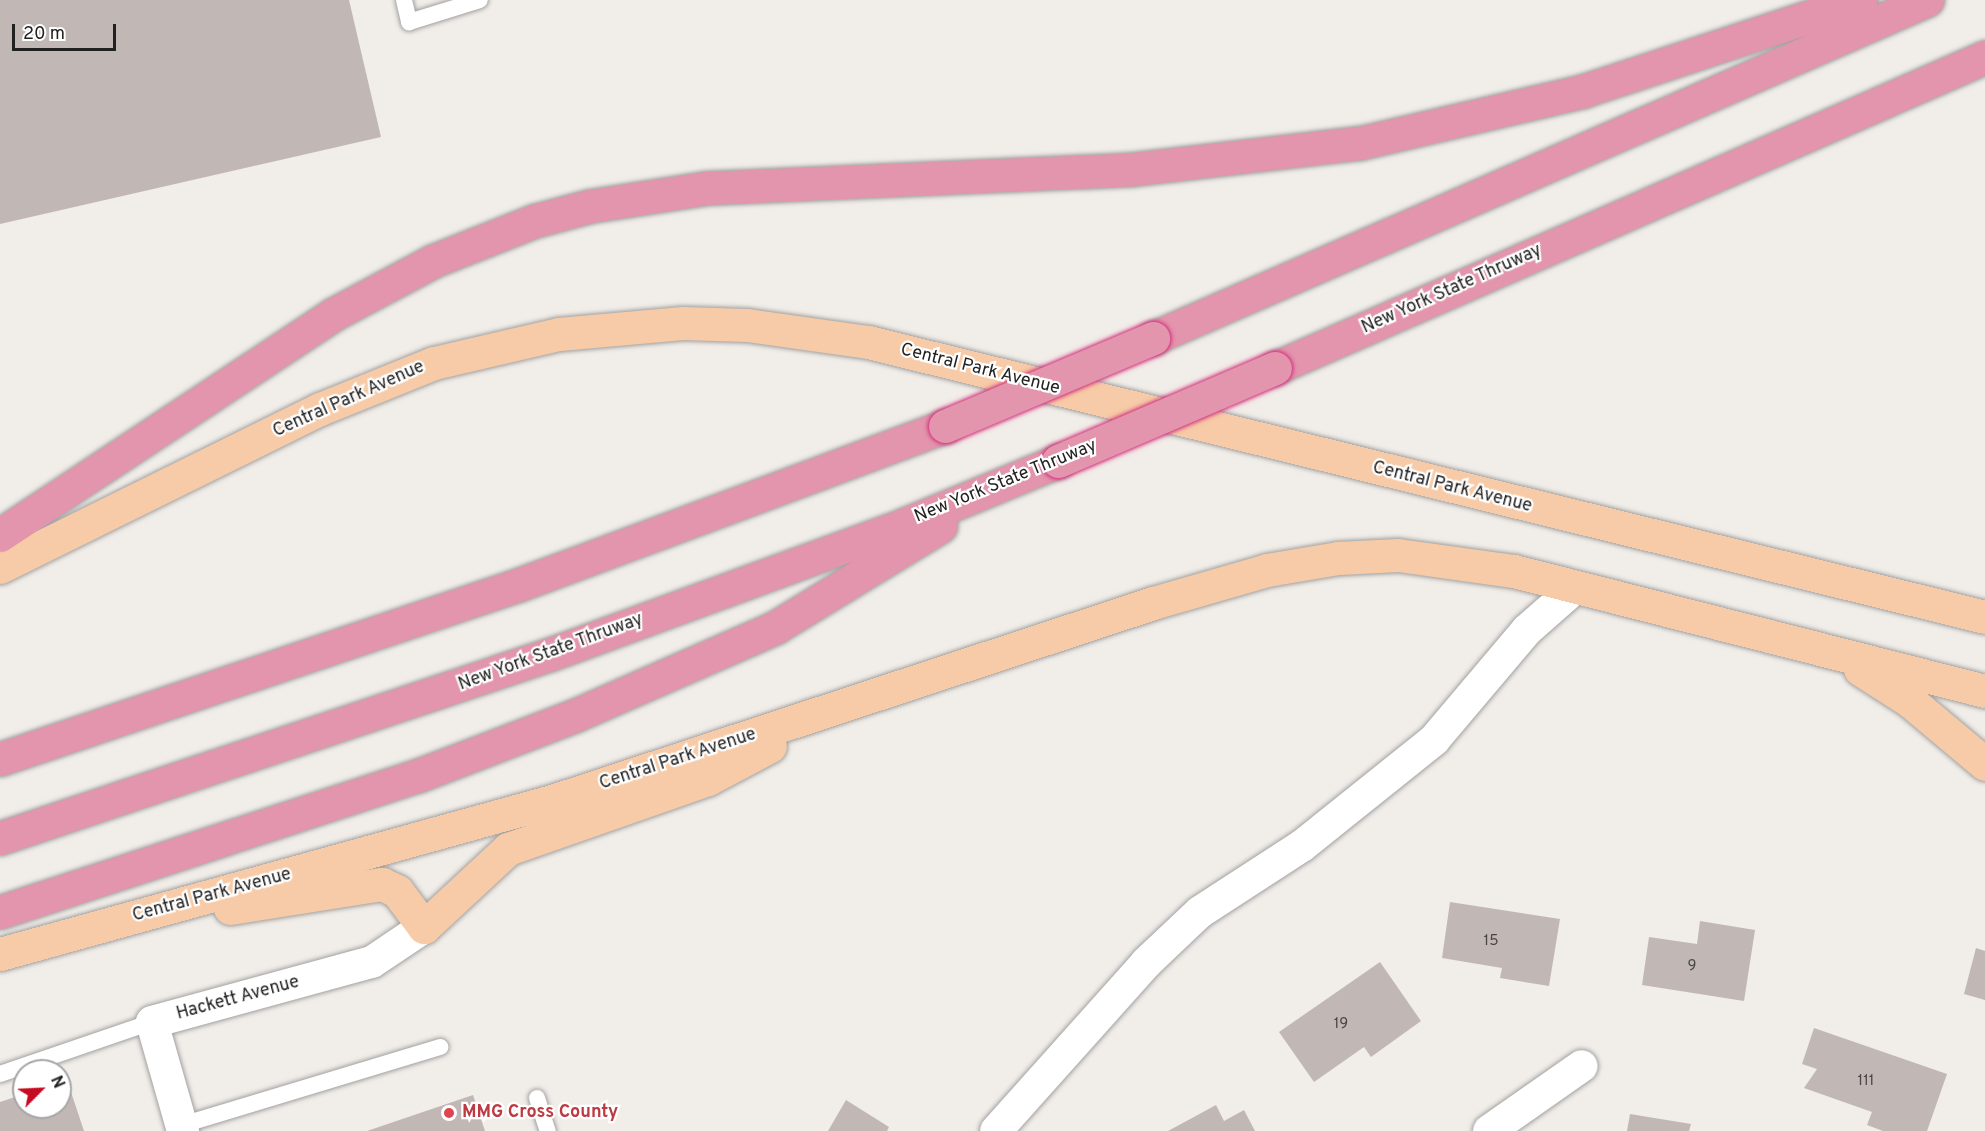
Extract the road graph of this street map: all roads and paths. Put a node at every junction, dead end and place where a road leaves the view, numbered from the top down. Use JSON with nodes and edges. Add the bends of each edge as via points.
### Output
{"nodes":[{"id":1,"x":404,"y":0,"type":"edge"},
{"id":2,"x":480,"y":0,"type":"edge"},
{"id":3,"x":1860,"y":0,"type":"edge"},
{"id":4,"x":1927,"y":0,"type":"edge"},
{"id":5,"x":1985,"y":57,"type":"edge"},
{"id":6,"x":1024,"y":476,"type":"junction"},
{"id":7,"x":0,"y":535,"type":"edge"},
{"id":8,"x":0,"y":567,"type":"edge"},
{"id":9,"x":1576,"y":587,"type":"junction"},
{"id":10,"x":1985,"y":617,"type":"edge"},
{"id":11,"x":1821,"y":649,"type":"junction"},
{"id":12,"x":1985,"y":691,"type":"edge"},
{"id":13,"x":851,"y":703,"type":"junction"},
{"id":14,"x":0,"y":759,"type":"edge"},
{"id":15,"x":1985,"y":764,"type":"edge"},
{"id":16,"x":0,"y":838,"type":"edge"},
{"id":17,"x":0,"y":912,"type":"edge"},
{"id":18,"x":128,"y":919,"type":"junction"},
{"id":19,"x":424,"y":927,"type":"junction"},
{"id":20,"x":0,"y":954,"type":"edge"},
{"id":21,"x":152,"y":1022,"type":"junction"},
{"id":22,"x":440,"y":1047,"type":"dead end"},
{"id":23,"x":1581,"y":1066,"type":"dead end"},
{"id":24,"x":0,"y":1074,"type":"edge"},
{"id":25,"x":537,"y":1098,"type":"dead end"},
{"id":26,"x":182,"y":1128,"type":"edge"},
{"id":27,"x":548,"y":1131,"type":"edge"},
{"id":28,"x":996,"y":1131,"type":"edge"},
{"id":29,"x":1490,"y":1131,"type":"edge"}],
"edges":[{"from":1,"to":2,"type":"lane","via":[[410,22]]},
{"from":3,"to":7,"type":"highway","via":[[1593,88],[1360,143],[1134,169],[706,188],[590,206],[534,221],[433,261],[363,297]]},
{"from":4,"to":14,"type":"highway","bridge":true,"via":[[945,426],[518,585]]},
{"from":5,"to":6,"type":"highway","name":"New York State Thruway","bridge":true},
{"from":6,"to":16,"type":"highway","name":"New York State Thruway","via":[[551,654]]},
{"from":6,"to":17,"type":"highway","via":[[776,627],[576,715],[417,776]]},
{"from":8,"to":10,"type":"main road","name":"Central Park Avenue","via":[[320,409],[434,363],[559,334],[736,324],[868,342]]},
{"from":9,"to":11,"type":"main road","name":"Central Park Avenue"},
{"from":9,"to":13,"type":"main road","name":"Central Park Avenue","via":[[1456,560],[1398,555],[1338,558],[1211,585]]},
{"from":9,"to":28,"type":"street","via":[[1527,630],[1434,740],[1392,777],[1192,920]]},
{"from":11,"to":12,"type":"main road","name":"Central Park Avenue"},
{"from":11,"to":15,"type":"main road","via":[[1910,701]]},
{"from":13,"to":18,"type":"main road","name":"Central Park Avenue","via":[[552,801]]},
{"from":13,"to":19,"type":"main road","via":[[708,779],[508,849]]},
{"from":18,"to":19,"type":"main road","via":[[305,899],[382,884],[397,891]]},
{"from":18,"to":20,"type":"main road","name":"Central Park Avenue"},
{"from":19,"to":21,"type":"street","name":"Hackett Avenue","via":[[372,962]]},
{"from":21,"to":24,"type":"lane"},
{"from":21,"to":26,"type":"street","name":"Hackett Avenue"},
{"from":22,"to":26,"type":"lane"},
{"from":23,"to":29,"type":"street"},
{"from":25,"to":27,"type":"lane"}]}
